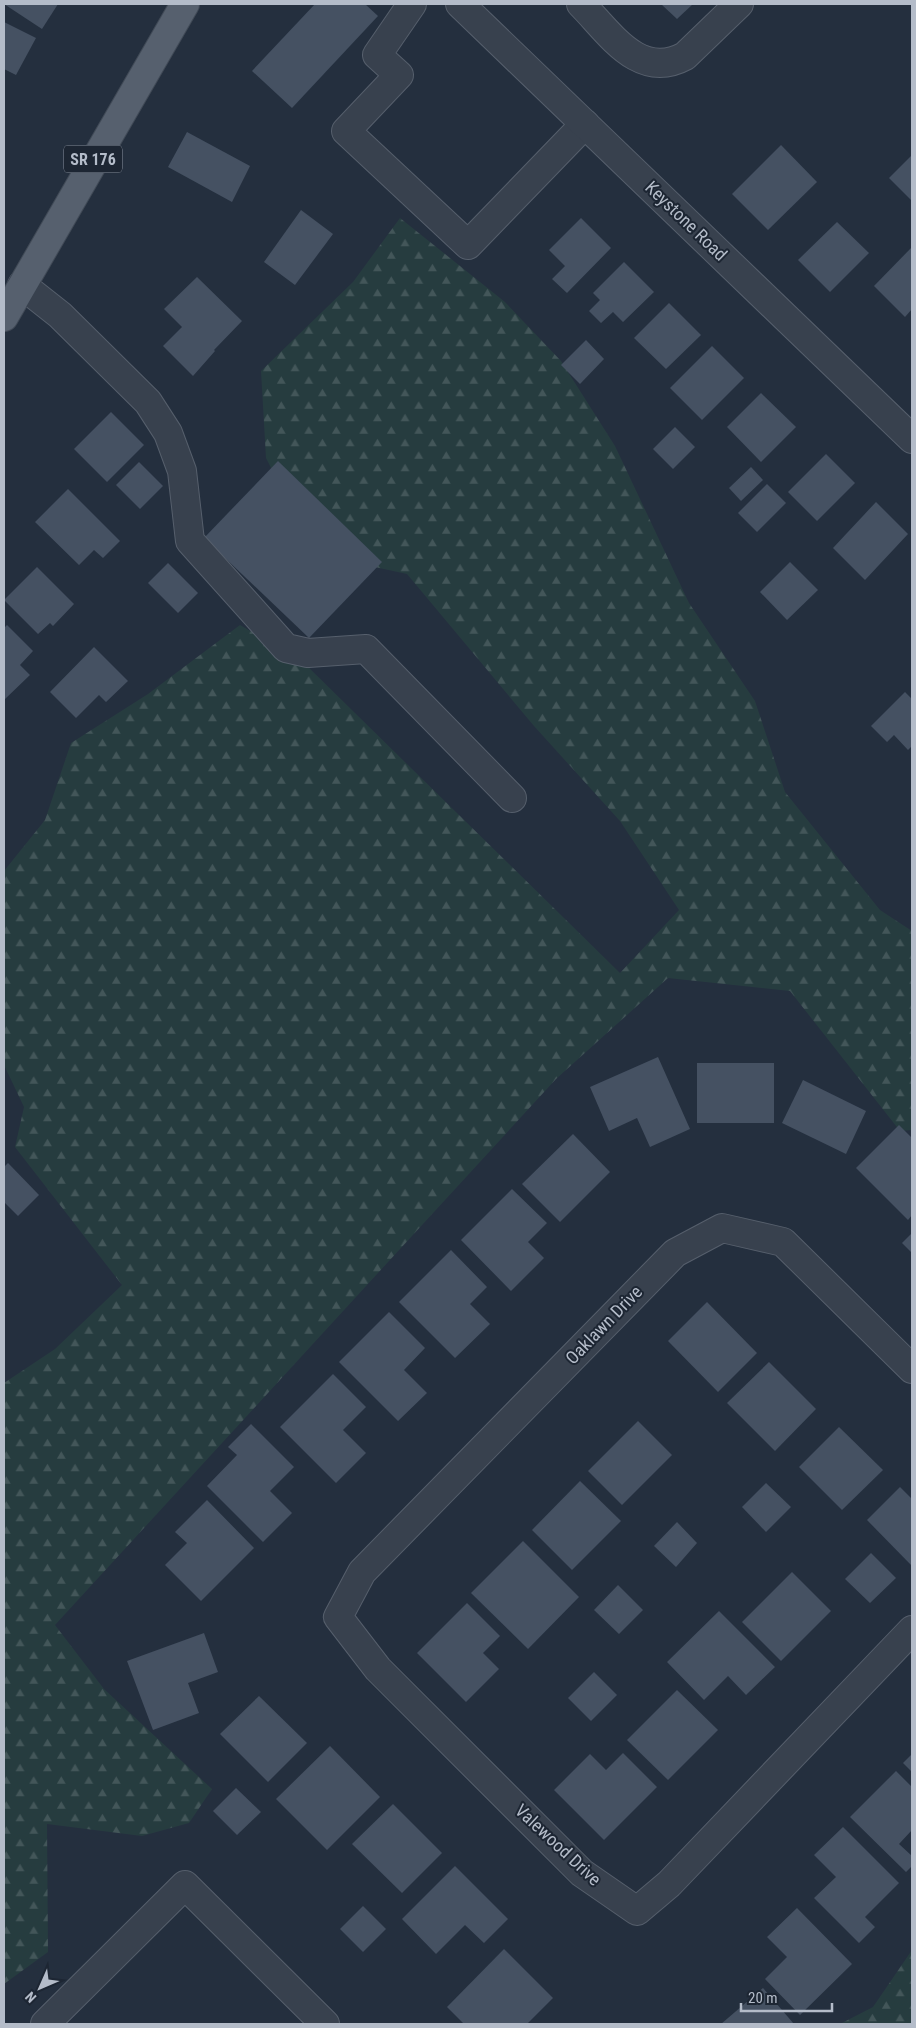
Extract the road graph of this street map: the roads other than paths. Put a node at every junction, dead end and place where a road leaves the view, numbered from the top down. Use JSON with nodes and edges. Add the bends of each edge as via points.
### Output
{"nodes":[{"id":1,"x":185,"y":4,"type":"edge"},
{"id":2,"x":412,"y":4,"type":"edge"},
{"id":3,"x":460,"y":4,"type":"edge"},
{"id":4,"x":581,"y":4,"type":"edge"},
{"id":5,"x":739,"y":4,"type":"edge"},
{"id":6,"x":585,"y":124,"type":"junction"},
{"id":7,"x":10,"y":302,"type":"edge"},
{"id":8,"x":912,"y":439,"type":"edge"},
{"id":9,"x":512,"y":798,"type":"dead end"},
{"id":10,"x":912,"y":1369,"type":"edge"},
{"id":11,"x":338,"y":1617,"type":"joint"},
{"id":12,"x":912,"y":1630,"type":"edge"},
{"id":13,"x":45,"y":2024,"type":"edge"},
{"id":14,"x":325,"y":2024,"type":"edge"}],
"edges":[{"from":1,"to":7,"type":"main road","number":"SR 176"},
{"from":2,"to":6,"type":"street","via":[[377,54],[399,75],[346,131],[468,245]]},
{"from":3,"to":6,"type":"street","name":"Keystone Road"},
{"from":4,"to":5,"type":"street","via":[[638,59],[660,64],[685,56]]},
{"from":6,"to":8,"type":"street","name":"Keystone Road"},
{"from":7,"to":9,"type":"street","via":[[60,315],[148,402],[168,433],[182,471],[190,541],[286,648],[308,653],[366,649]]},
{"from":10,"to":11,"type":"street","name":"Oaklawn Drive","via":[[783,1242],[722,1228],[676,1253],[654,1274],[362,1572]]},
{"from":11,"to":12,"type":"street","name":"Valewood Drive","via":[[378,1669],[582,1873],[637,1911],[675,1877]]},
{"from":13,"to":14,"type":"street","via":[[185,1885]]}]}
